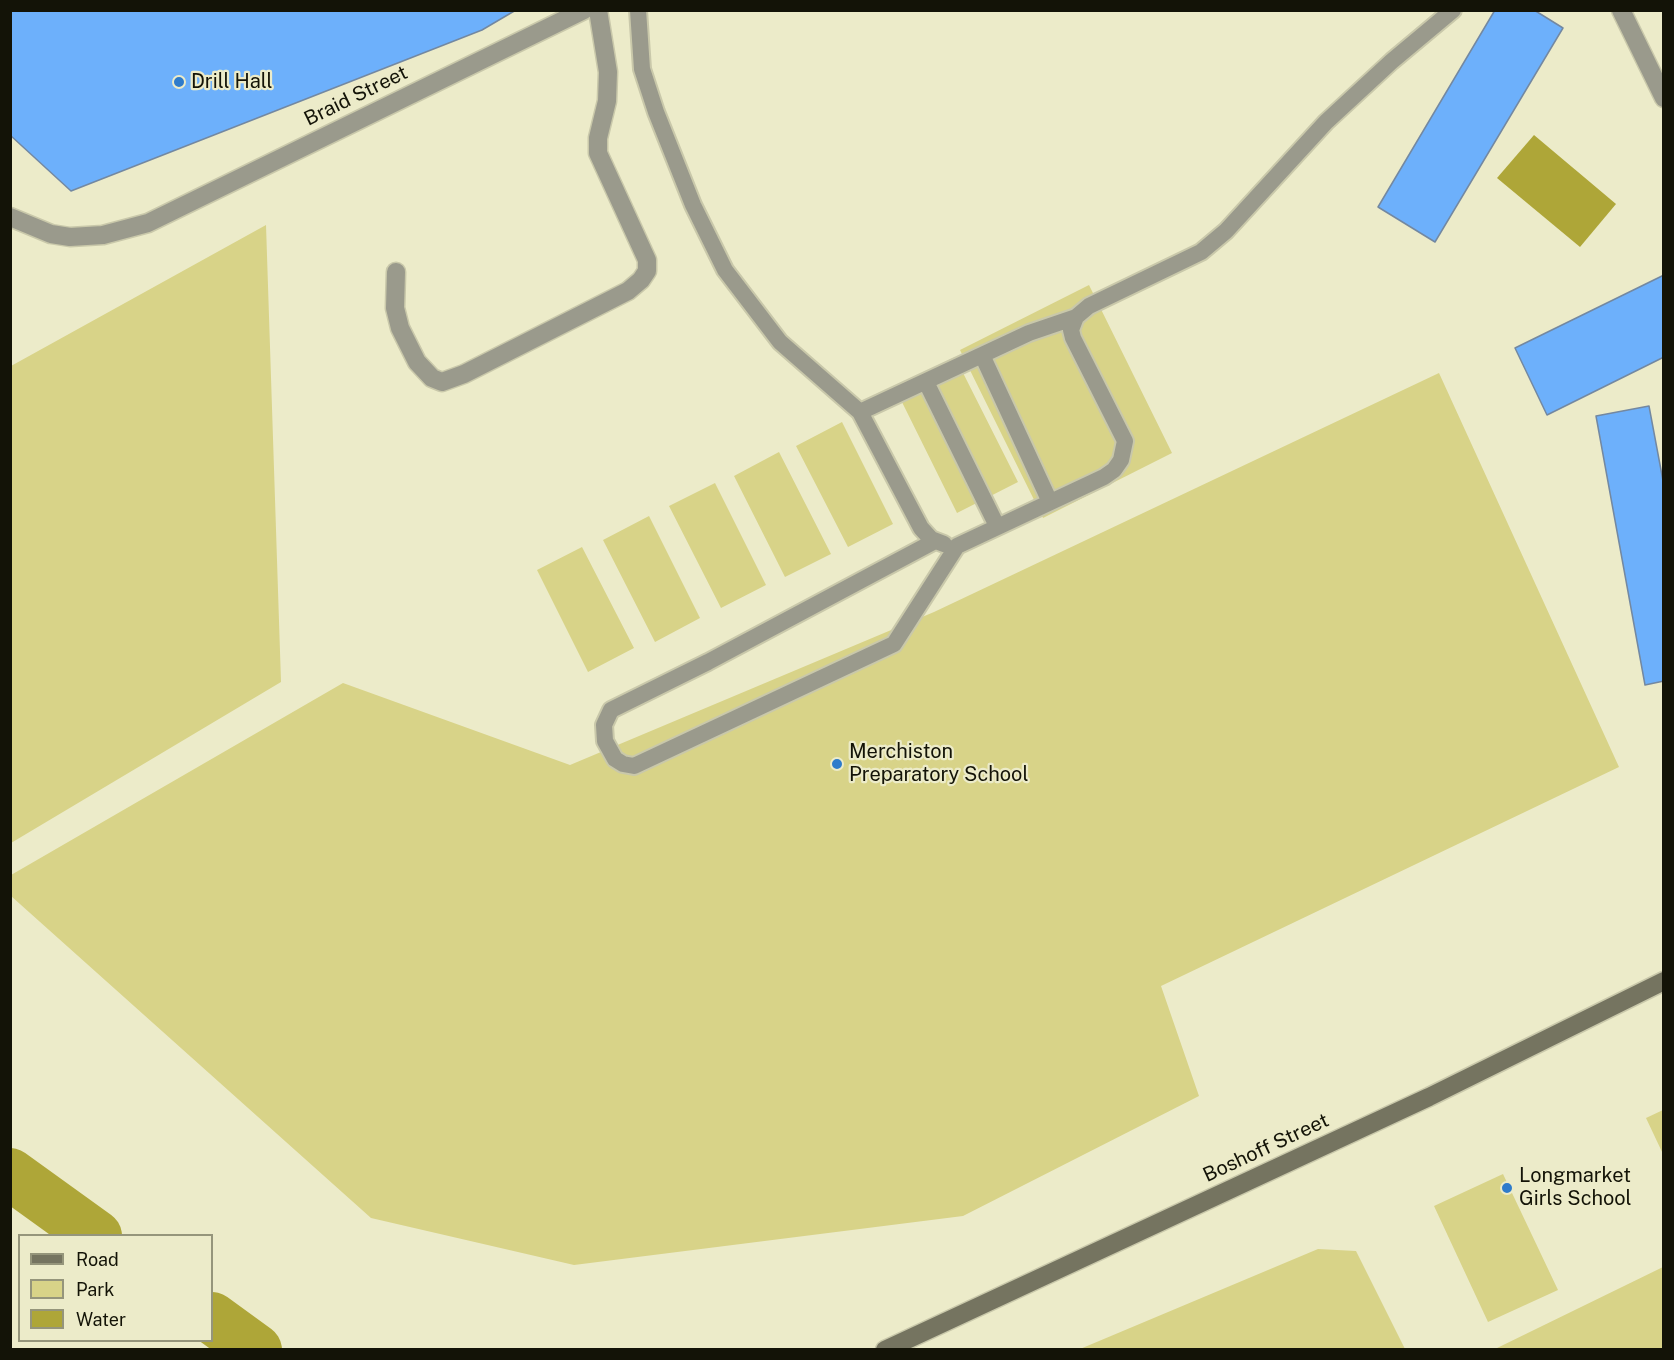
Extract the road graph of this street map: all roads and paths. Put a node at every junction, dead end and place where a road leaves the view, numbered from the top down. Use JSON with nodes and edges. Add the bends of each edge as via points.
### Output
{"nodes":[{"id":1,"x":584,"y":10,"type":"edge"},
{"id":2,"x":598,"y":10,"type":"edge"},
{"id":3,"x":638,"y":10,"type":"edge"},
{"id":4,"x":1454,"y":10,"type":"edge"},
{"id":5,"x":1621,"y":10,"type":"edge"},
{"id":6,"x":1664,"y":98,"type":"edge"},
{"id":7,"x":10,"y":217,"type":"edge"},
{"id":8,"x":396,"y":272,"type":"dead end"},
{"id":9,"x":1076,"y":317,"type":"junction"},
{"id":10,"x":982,"y":355,"type":"junction"},
{"id":11,"x":926,"y":381,"type":"junction"},
{"id":12,"x":860,"y":412,"type":"junction"},
{"id":13,"x":1050,"y":502,"type":"junction"},
{"id":14,"x":997,"y":526,"type":"junction"},
{"id":15,"x":935,"y":541,"type":"junction"},
{"id":16,"x":957,"y":546,"type":"junction"},
{"id":17,"x":1664,"y":981,"type":"edge"},
{"id":18,"x":885,"y":1350,"type":"edge"}],
"edges":[{"from":1,"to":7,"type":"street","name":"Braid Street","via":[[148,223],[104,235],[69,237]]},
{"from":2,"to":8,"type":"street","via":[[608,72],[598,153],[647,260],[647,271],[641,280],[628,291],[464,374],[442,381],[432,378],[417,362],[400,328],[395,308]]},
{"from":3,"to":12,"type":"lane","via":[[642,69],[656,112],[693,205],[725,270],[780,342]]},
{"from":4,"to":9,"type":"lane","via":[[1326,122],[1226,231],[1201,252],[1089,306]]},
{"from":5,"to":6,"type":"street"},
{"from":9,"to":10,"type":"lane"},
{"from":9,"to":13,"type":"lane","via":[[1072,338],[1120,432],[1125,450],[1114,470],[1104,477]]},
{"from":10,"to":11,"type":"lane"},
{"from":10,"to":13,"type":"lane"},
{"from":11,"to":12,"type":"lane"},
{"from":11,"to":14,"type":"lane"},
{"from":12,"to":15,"type":"lane","via":[[921,528]]},
{"from":13,"to":14,"type":"lane"},
{"from":14,"to":16,"type":"lane"},
{"from":15,"to":16,"type":"lane"},
{"from":15,"to":16,"type":"lane","via":[[611,710],[604,725],[605,741],[615,759],[634,766],[894,644]]},
{"from":17,"to":18,"type":"main road","name":"Boshoff Street","via":[[1429,1097]]}]}
